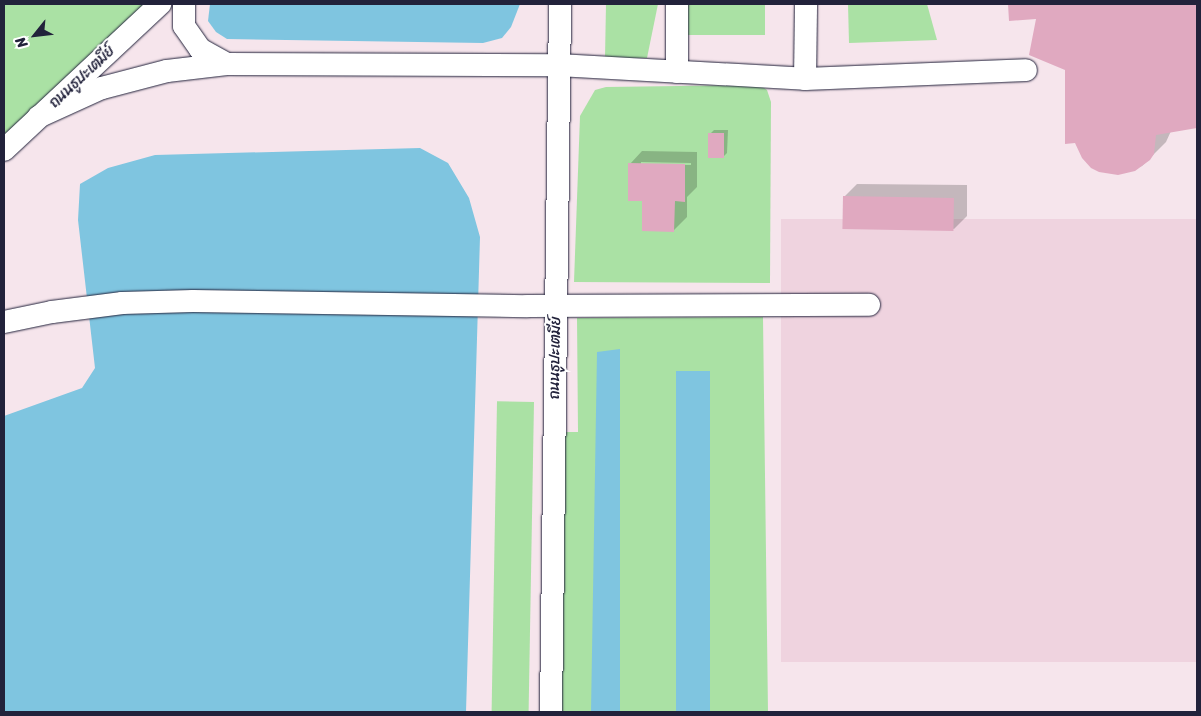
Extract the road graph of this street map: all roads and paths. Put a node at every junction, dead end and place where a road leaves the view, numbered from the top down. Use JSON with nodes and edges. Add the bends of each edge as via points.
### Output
{"nodes":[{"id":1,"x":160,"y":4,"type":"edge"},
{"id":2,"x":184,"y":4,"type":"edge"},
{"id":3,"x":560,"y":4,"type":"edge"},
{"id":4,"x":677,"y":4,"type":"edge"},
{"id":5,"x":806,"y":4,"type":"edge"},
{"id":6,"x":227,"y":64,"type":"junction"},
{"id":7,"x":558,"y":65,"type":"junction"},
{"id":8,"x":1026,"y":70,"type":"dead end"},
{"id":9,"x":677,"y":72,"type":"junction"},
{"id":10,"x":806,"y":79,"type":"junction"},
{"id":11,"x":38,"y":117,"type":"junction"},
{"id":12,"x":4,"y":150,"type":"edge"},
{"id":13,"x":869,"y":305,"type":"dead end"},
{"id":14,"x":555,"y":306,"type":"junction"},
{"id":15,"x":4,"y":322,"type":"edge"},
{"id":16,"x":551,"y":712,"type":"edge"}],
"edges":[{"from":1,"to":11,"type":"street","name":"ถนนธูปะเตมีย์"},
{"from":2,"to":6,"type":"street","via":[[184,26],[200,49]]},
{"from":3,"to":7,"type":"street","name":"ถนนธูปะเตมีย์"},
{"from":4,"to":9,"type":"street"},
{"from":5,"to":10,"type":"street"},
{"from":6,"to":7,"type":"street"},
{"from":6,"to":11,"type":"street","via":[[167,71],[102,88]]},
{"from":7,"to":9,"type":"street"},
{"from":7,"to":14,"type":"street","name":"ถนนธูปะเตมีย์"},
{"from":8,"to":10,"type":"street"},
{"from":9,"to":10,"type":"street"},
{"from":11,"to":12,"type":"street","name":"ถนนธูปะเตมีย์"},
{"from":13,"to":14,"type":"street"},
{"from":14,"to":15,"type":"street","via":[[193,301],[122,304],[52,312]]},
{"from":14,"to":16,"type":"street","name":"ถนนธูปะเตมีย์"}]}
